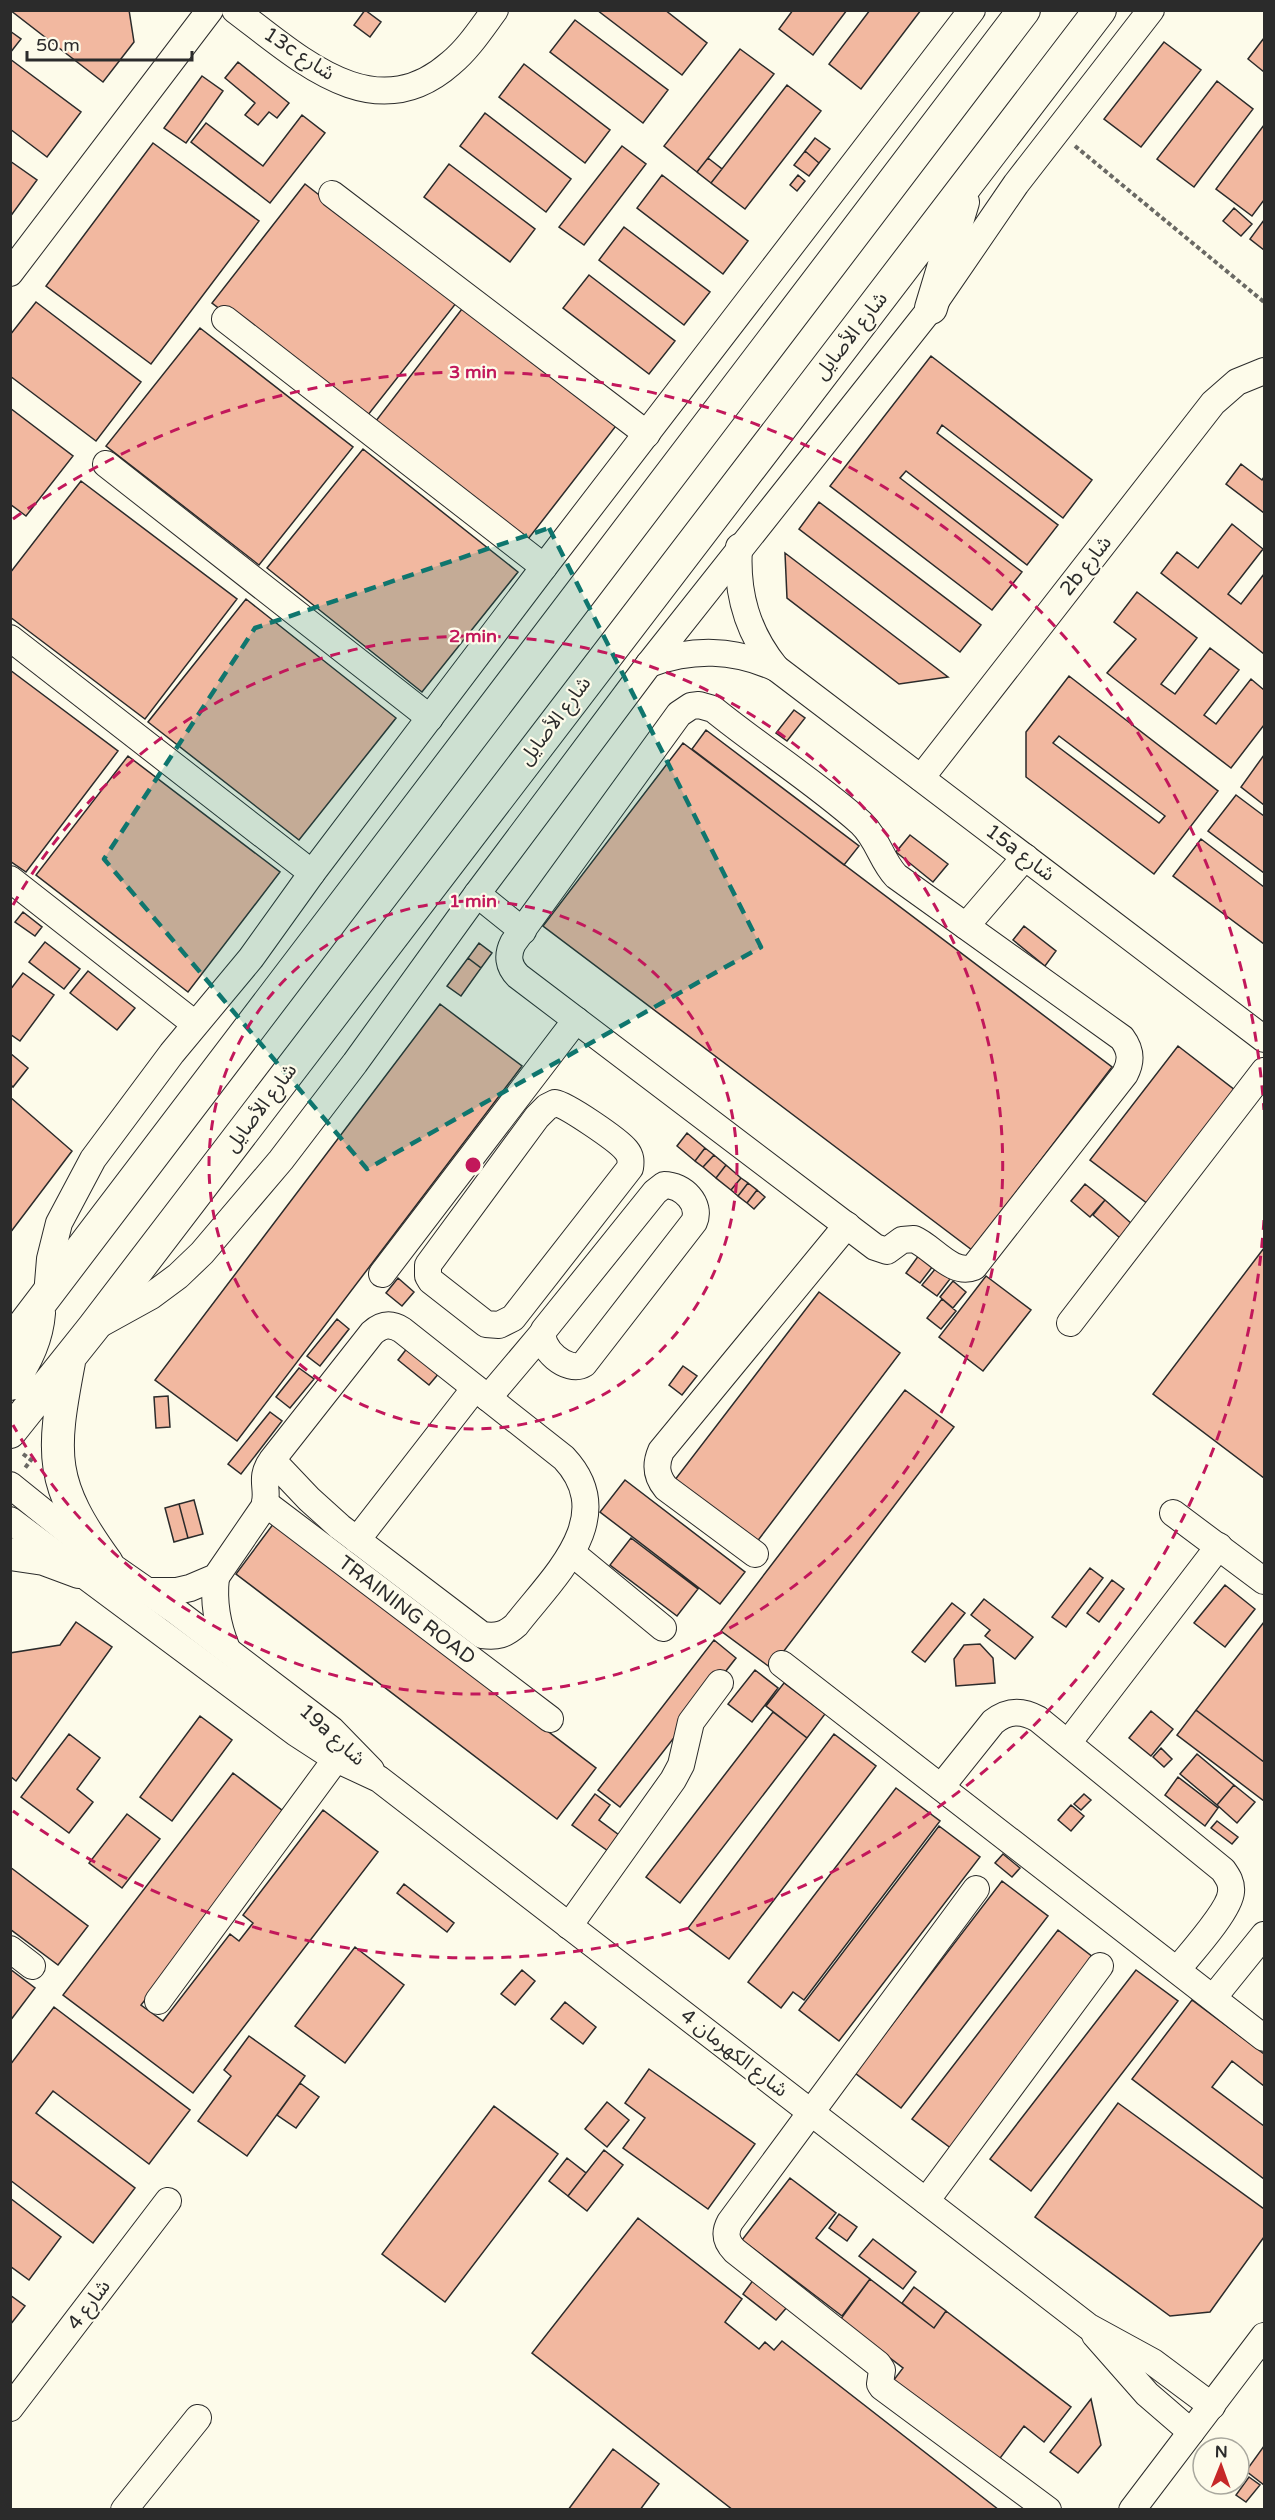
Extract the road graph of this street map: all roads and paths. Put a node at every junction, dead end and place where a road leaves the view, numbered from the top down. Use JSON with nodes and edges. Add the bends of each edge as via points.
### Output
{"nodes":[{"id":1,"x":210,"y":10,"type":"edge"},
{"id":2,"x":235,"y":10,"type":"edge"},
{"id":3,"x":495,"y":10,"type":"edge"},
{"id":4,"x":972,"y":10,"type":"edge"},
{"id":5,"x":1024,"y":10,"type":"edge"},
{"id":6,"x":1100,"y":10,"type":"edge"},
{"id":7,"x":1151,"y":10,"type":"edge"},
{"id":8,"x":1058,"y":131,"type":"junction"},
{"id":9,"x":970,"y":182,"type":"junction"},
{"id":10,"x":332,"y":194,"type":"dead end"},
{"id":11,"x":10,"y":273,"type":"edge"},
{"id":12,"x":1264,"y":302,"type":"edge"},
{"id":13,"x":931,"y":308,"type":"junction"},
{"id":14,"x":225,"y":319,"type":"dead end"},
{"id":15,"x":1264,"y":371,"type":"edge"},
{"id":16,"x":647,"y":434,"type":"junction"},
{"id":17,"x":106,"y":464,"type":"dead end"},
{"id":18,"x":739,"y":547,"type":"junction"},
{"id":19,"x":544,"y":567,"type":"junction"},
{"id":20,"x":10,"y":638,"type":"edge"},
{"id":21,"x":649,"y":664,"type":"junction"},
{"id":22,"x":776,"y":668,"type":"junction"},
{"id":23,"x":430,"y":718,"type":"junction"},
{"id":24,"x":921,"y":778,"type":"junction"},
{"id":25,"x":1025,"y":857,"type":"junction"},
{"id":26,"x":312,"y":873,"type":"junction"},
{"id":27,"x":10,"y":879,"type":"edge"},
{"id":28,"x":477,"y":894,"type":"junction"},
{"id":29,"x":966,"y":926,"type":"junction"},
{"id":30,"x":523,"y":931,"type":"junction"},
{"id":31,"x":576,"y":1020,"type":"junction"},
{"id":32,"x":195,"y":1024,"type":"junction"},
{"id":33,"x":1264,"y":1039,"type":"edge"},
{"id":34,"x":1264,"y":1071,"type":"edge"},
{"id":35,"x":513,"y":1103,"type":"junction"},
{"id":36,"x":537,"y":1117,"type":"junction"},
{"id":37,"x":612,"y":1191,"type":"junction"},
{"id":38,"x":639,"y":1211,"type":"junction"},
{"id":39,"x":847,"y":1225,"type":"junction"},
{"id":40,"x":382,"y":1274,"type":"dead end"},
{"id":41,"x":536,"y":1290,"type":"junction"},
{"id":42,"x":561,"y":1308,"type":"junction"},
{"id":43,"x":32,"y":1311,"type":"edge"},
{"id":44,"x":1070,"y":1323,"type":"dead end"},
{"id":45,"x":93,"y":1328,"type":"junction"},
{"id":46,"x":542,"y":1334,"type":"junction"},
{"id":47,"x":10,"y":1343,"type":"edge"},
{"id":48,"x":70,"y":1357,"type":"junction"},
{"id":49,"x":10,"y":1384,"type":"edge"},
{"id":50,"x":482,"y":1393,"type":"junction"},
{"id":51,"x":10,"y":1432,"type":"edge"},
{"id":52,"x":272,"y":1460,"type":"junction"},
{"id":53,"x":10,"y":1485,"type":"edge"},
{"id":54,"x":266,"y":1503,"type":"junction"},
{"id":55,"x":1173,"y":1513,"type":"dead end"},
{"id":56,"x":10,"y":1520,"type":"edge"},
{"id":57,"x":357,"y":1540,"type":"junction"},
{"id":58,"x":1219,"y":1546,"type":"junction"},
{"id":59,"x":572,"y":1553,"type":"junction"},
{"id":60,"x":10,"y":1554,"type":"edge"},
{"id":61,"x":755,"y":1554,"type":"dead end"},
{"id":62,"x":93,"y":1567,"type":"junction"},
{"id":63,"x":216,"y":1577,"type":"junction"},
{"id":64,"x":1264,"y":1581,"type":"edge"},
{"id":65,"x":149,"y":1591,"type":"junction"},
{"id":66,"x":663,"y":1628,"type":"dead end"},
{"id":67,"x":506,"y":1633,"type":"junction"},
{"id":68,"x":227,"y":1649,"type":"junction"},
{"id":69,"x":782,"y":1664,"type":"dead end"},
{"id":70,"x":480,"y":1665,"type":"junction"},
{"id":71,"x":720,"y":1683,"type":"dead end"},
{"id":72,"x":550,"y":1719,"type":"dead end"},
{"id":73,"x":1068,"y":1743,"type":"junction"},
{"id":74,"x":336,"y":1759,"type":"junction"},
{"id":75,"x":379,"y":1779,"type":"junction"},
{"id":76,"x":941,"y":1787,"type":"junction"},
{"id":77,"x":976,"y":1889,"type":"dead end"},
{"id":78,"x":569,"y":1926,"type":"junction"},
{"id":79,"x":1264,"y":1935,"type":"edge"},
{"id":80,"x":10,"y":1949,"type":"edge"},
{"id":81,"x":32,"y":1966,"type":"dead end"},
{"id":82,"x":1100,"y":1966,"type":"dead end"},
{"id":83,"x":1177,"y":1970,"type":"junction"},
{"id":84,"x":1213,"y":1998,"type":"junction"},
{"id":85,"x":158,"y":2001,"type":"dead end"},
{"id":86,"x":1264,"y":2038,"type":"edge"},
{"id":87,"x":811,"y":2112,"type":"junction"},
{"id":88,"x":168,"y":2201,"type":"dead end"},
{"id":89,"x":926,"y":2201,"type":"junction"},
{"id":90,"x":1089,"y":2327,"type":"junction"},
{"id":91,"x":1264,"y":2336,"type":"edge"},
{"id":92,"x":1212,"y":2406,"type":"junction"},
{"id":93,"x":10,"y":2408,"type":"edge"},
{"id":94,"x":198,"y":2418,"type":"dead end"},
{"id":95,"x":1191,"y":2432,"type":"junction"},
{"id":96,"x":124,"y":2510,"type":"edge"},
{"id":97,"x":1048,"y":2510,"type":"edge"},
{"id":98,"x":1132,"y":2510,"type":"edge"}],
"edges":[{"from":1,"to":11,"type":"street"},
{"from":2,"to":3,"type":"street","name":"13c شارع","via":[[309,65],[367,91],[399,90],[429,80],[453,62]]},
{"from":4,"to":16,"type":"street"},
{"from":5,"to":43,"type":"main road"},
{"from":6,"to":9,"type":"main road","name":"شارع الأصايل"},
{"from":7,"to":8,"type":"street"},
{"from":8,"to":12,"type":"path"},
{"from":8,"to":13,"type":"street","via":[[1016,184]]},
{"from":9,"to":13,"type":"main road"},
{"from":9,"to":45,"type":"main road","name":"شارع الأصايل"},
{"from":10,"to":16,"type":"street"},
{"from":13,"to":18,"type":"street"},
{"from":14,"to":19,"type":"street"},
{"from":15,"to":24,"type":"street","name":"2b شارع","via":[[1237,382],[1213,403]]},
{"from":16,"to":19,"type":"street"},
{"from":17,"to":23,"type":"street"},
{"from":18,"to":21,"type":"street"},
{"from":18,"to":22,"type":"street","name":"15a شارع","via":[[742,603],[755,638]]},
{"from":19,"to":23,"type":"street"},
{"from":20,"to":26,"type":"street"},
{"from":21,"to":22,"type":"street","name":"15a شارع","via":[[684,653],[713,652],[740,655]]},
{"from":21,"to":28,"type":"street"},
{"from":22,"to":24,"type":"street","name":"15a شارع"},
{"from":23,"to":26,"type":"street"},
{"from":24,"to":25,"type":"street","name":"15a شارع"},
{"from":25,"to":29,"type":"street"},
{"from":25,"to":33,"type":"street","name":"15a شارع"},
{"from":26,"to":32,"type":"street","via":[[240,973]]},
{"from":27,"to":32,"type":"street"},
{"from":28,"to":30,"type":"street"},
{"from":28,"to":45,"type":"street","via":[[319,1112],[202,1253],[151,1296]]},
{"from":29,"to":30,"type":"street","via":[[896,876],[862,824],[713,709],[699,705],[679,714]]},
{"from":29,"to":39,"type":"street","via":[[1122,1038],[1130,1051],[1129,1067],[974,1267],[957,1268],[914,1239],[881,1250]]},
{"from":30,"to":31,"type":"street","via":[[509,954],[513,972]]},
{"from":31,"to":35,"type":"street"},
{"from":31,"to":39,"type":"street"},
{"from":32,"to":43,"type":"street","via":[[114,1130],[75,1190],[59,1223]]},
{"from":34,"to":44,"type":"street"},
{"from":35,"to":36,"type":"street"},
{"from":35,"to":40,"type":"street"},
{"from":36,"to":37,"type":"street","via":[[547,1107],[562,1104],[628,1152],[630,1168]]},
{"from":36,"to":41,"type":"street","via":[[427,1270],[431,1281],[480,1321],[492,1326],[513,1318]]},
{"from":37,"to":38,"type":"street"},
{"from":37,"to":41,"type":"street"},
{"from":38,"to":42,"type":"street"},
{"from":38,"to":46,"type":"street","via":[[659,1188],[670,1185],[694,1202],[697,1216],[584,1364],[575,1368],[567,1365],[545,1347]]},
{"from":39,"to":61,"type":"street","via":[[658,1459],[658,1474],[666,1488]]},
{"from":41,"to":42,"type":"street"},
{"from":42,"to":46,"type":"street"},
{"from":43,"to":47,"type":"main road"},
{"from":43,"to":49,"type":"main road","via":[[34,1340]]},
{"from":45,"to":48,"type":"main road","name":"شارع الأصايل"},
{"from":46,"to":50,"type":"street"},
{"from":48,"to":51,"type":"main road","name":"شارع الأصايل"},
{"from":48,"to":62,"type":"main road","via":[[57,1435],[59,1470]]},
{"from":50,"to":52,"type":"street","via":[[402,1330],[383,1326],[372,1333]]},
{"from":50,"to":57,"type":"street"},
{"from":50,"to":59,"type":"street","via":[[575,1471],[586,1509]]},
{"from":52,"to":54,"type":"street","via":[[264,1479]]},
{"from":52,"to":57,"type":"street","via":[[309,1499]]},
{"from":53,"to":62,"type":"street","name":"19a شارع"},
{"from":54,"to":63,"type":"street"},
{"from":54,"to":70,"type":"street","name":"TRAINING ROAD"},
{"from":55,"to":58,"type":"street"},
{"from":56,"to":62,"type":"street","name":"19a شارع"},
{"from":57,"to":67,"type":"street","via":[[482,1635]]},
{"from":58,"to":64,"type":"street"},
{"from":58,"to":73,"type":"street"},
{"from":59,"to":66,"type":"street"},
{"from":59,"to":67,"type":"street"},
{"from":60,"to":62,"type":"main road"},
{"from":62,"to":65,"type":"street","name":"19a شارع"},
{"from":62,"to":74,"type":"street","name":"19a شارع","via":[[296,1733]]},
{"from":63,"to":65,"type":"street","via":[[183,1590]]},
{"from":63,"to":68,"type":"street","via":[[215,1606]]},
{"from":65,"to":68,"type":"street","name":"19a شارع"},
{"from":67,"to":70,"type":"street"},
{"from":68,"to":75,"type":"street","name":"19a شارع","via":[[332,1730]]},
{"from":69,"to":76,"type":"street"},
{"from":70,"to":72,"type":"street","name":"TRAINING ROAD"},
{"from":71,"to":78,"type":"street","via":[[691,1722],[677,1773]]},
{"from":73,"to":76,"type":"street","via":[[1029,1714],[1001,1716]]},
{"from":73,"to":83,"type":"street","via":[[1228,1877],[1231,1893],[1226,1908]]},
{"from":74,"to":75,"type":"street","name":"19a شارع"},
{"from":74,"to":85,"type":"street"},
{"from":75,"to":78,"type":"street","name":"شارع الكهرمان 4"},
{"from":76,"to":83,"type":"street"},
{"from":77,"to":87,"type":"street"},
{"from":78,"to":87,"type":"street","name":"شارع الكهرمان 4"},
{"from":79,"to":84,"type":"street"},
{"from":80,"to":81,"type":"street"},
{"from":82,"to":89,"type":"street"},
{"from":83,"to":84,"type":"street"},
{"from":84,"to":86,"type":"street"},
{"from":87,"to":89,"type":"street","name":"شارع الكهرمان 4"},
{"from":87,"to":97,"type":"street","via":[[730,2222],[726,2234],[730,2246],[878,2364],[882,2387]]},
{"from":88,"to":93,"type":"street","name":"شارع 4"},
{"from":89,"to":90,"type":"street","name":"شارع الكهرمان 4"},
{"from":90,"to":92,"type":"street","name":"شارع الكهرمان 4","via":[[1153,2362]]},
{"from":90,"to":95,"type":"street","name":"شارع الكهرمان 4","via":[[1147,2394]]},
{"from":91,"to":92,"type":"street"},
{"from":92,"to":95,"type":"street"},
{"from":94,"to":96,"type":"street"},
{"from":95,"to":98,"type":"street"}]}
